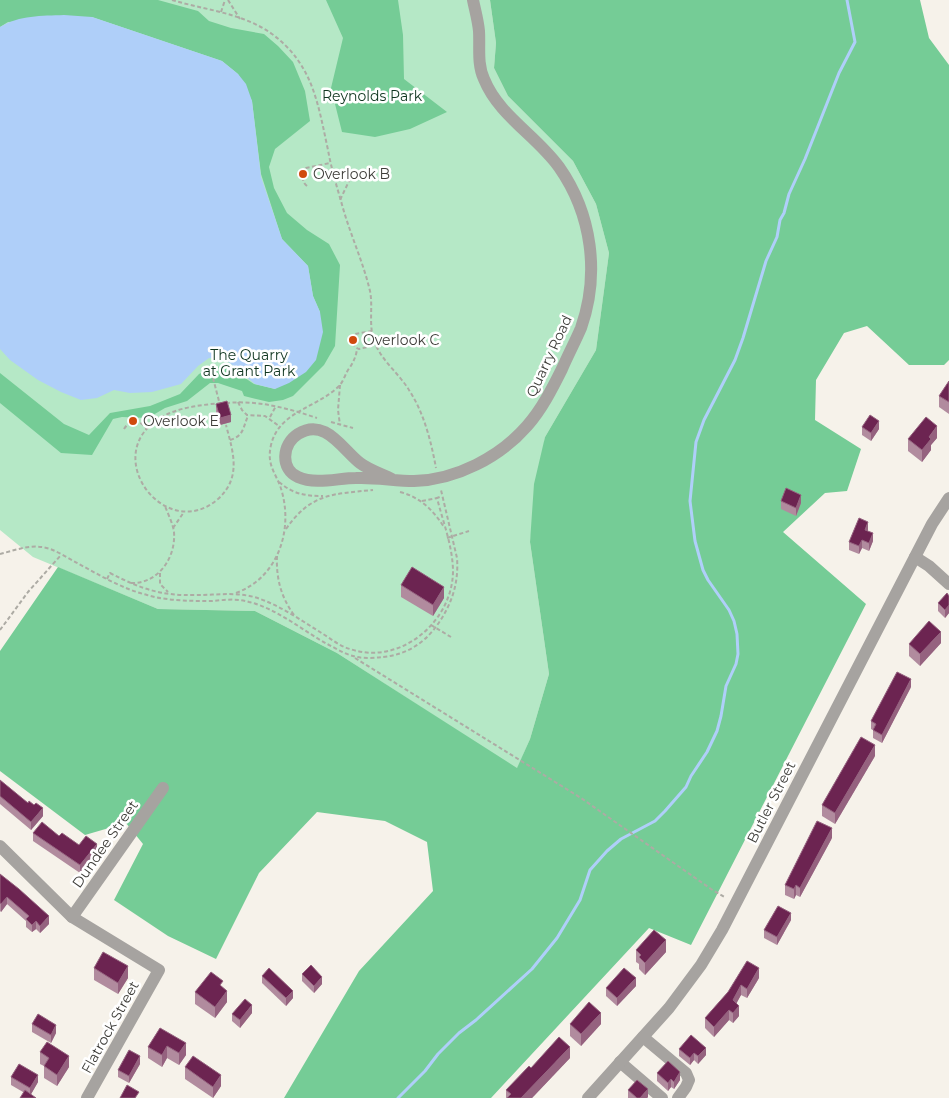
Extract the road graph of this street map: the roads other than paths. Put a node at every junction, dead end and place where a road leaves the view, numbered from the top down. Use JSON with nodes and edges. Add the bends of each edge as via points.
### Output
{"nodes":[{"id":1,"x":473,"y":0,"type":"edge"},
{"id":2,"x":393,"y":485,"type":"junction"},
{"id":3,"x":949,"y":498,"type":"edge"},
{"id":4,"x":915,"y":557,"type":"junction"},
{"id":5,"x":949,"y":584,"type":"edge"},
{"id":6,"x":163,"y":788,"type":"dead end"},
{"id":7,"x":0,"y":846,"type":"edge"},
{"id":8,"x":72,"y":917,"type":"junction"},
{"id":9,"x":643,"y":1037,"type":"junction"},
{"id":10,"x":620,"y":1062,"type":"junction"},
{"id":11,"x":87,"y":1098,"type":"edge"},
{"id":12,"x":588,"y":1098,"type":"edge"},
{"id":13,"x":662,"y":1098,"type":"edge"},
{"id":14,"x":678,"y":1098,"type":"edge"}],
"edges":[{"from":1,"to":2,"type":"street","name":"Quarry Road","via":[[484,79],[501,108],[547,152],[572,188],[587,228],[591,282],[580,330],[546,400],[531,421],[492,456],[473,466],[438,478]]},
{"from":2,"to":2,"type":"street","name":"Quarry Road","via":[[361,464],[335,437],[320,430],[300,432],[286,446],[288,468],[299,478],[367,478]]},
{"from":3,"to":4,"type":"street","name":"Butler Street"},
{"from":4,"to":5,"type":"street"},
{"from":4,"to":9,"type":"street","name":"Butler Street","via":[[722,930],[701,965]]},
{"from":6,"to":8,"type":"street","name":"Dundee Street"},
{"from":7,"to":8,"type":"street"},
{"from":8,"to":11,"type":"street","name":"Flatrock Street","via":[[159,970]]},
{"from":9,"to":10,"type":"street","name":"Butler Street"},
{"from":9,"to":14,"type":"street","via":[[686,1074],[689,1080]]},
{"from":10,"to":12,"type":"street","name":"Butler Street"},
{"from":10,"to":13,"type":"street"}]}
